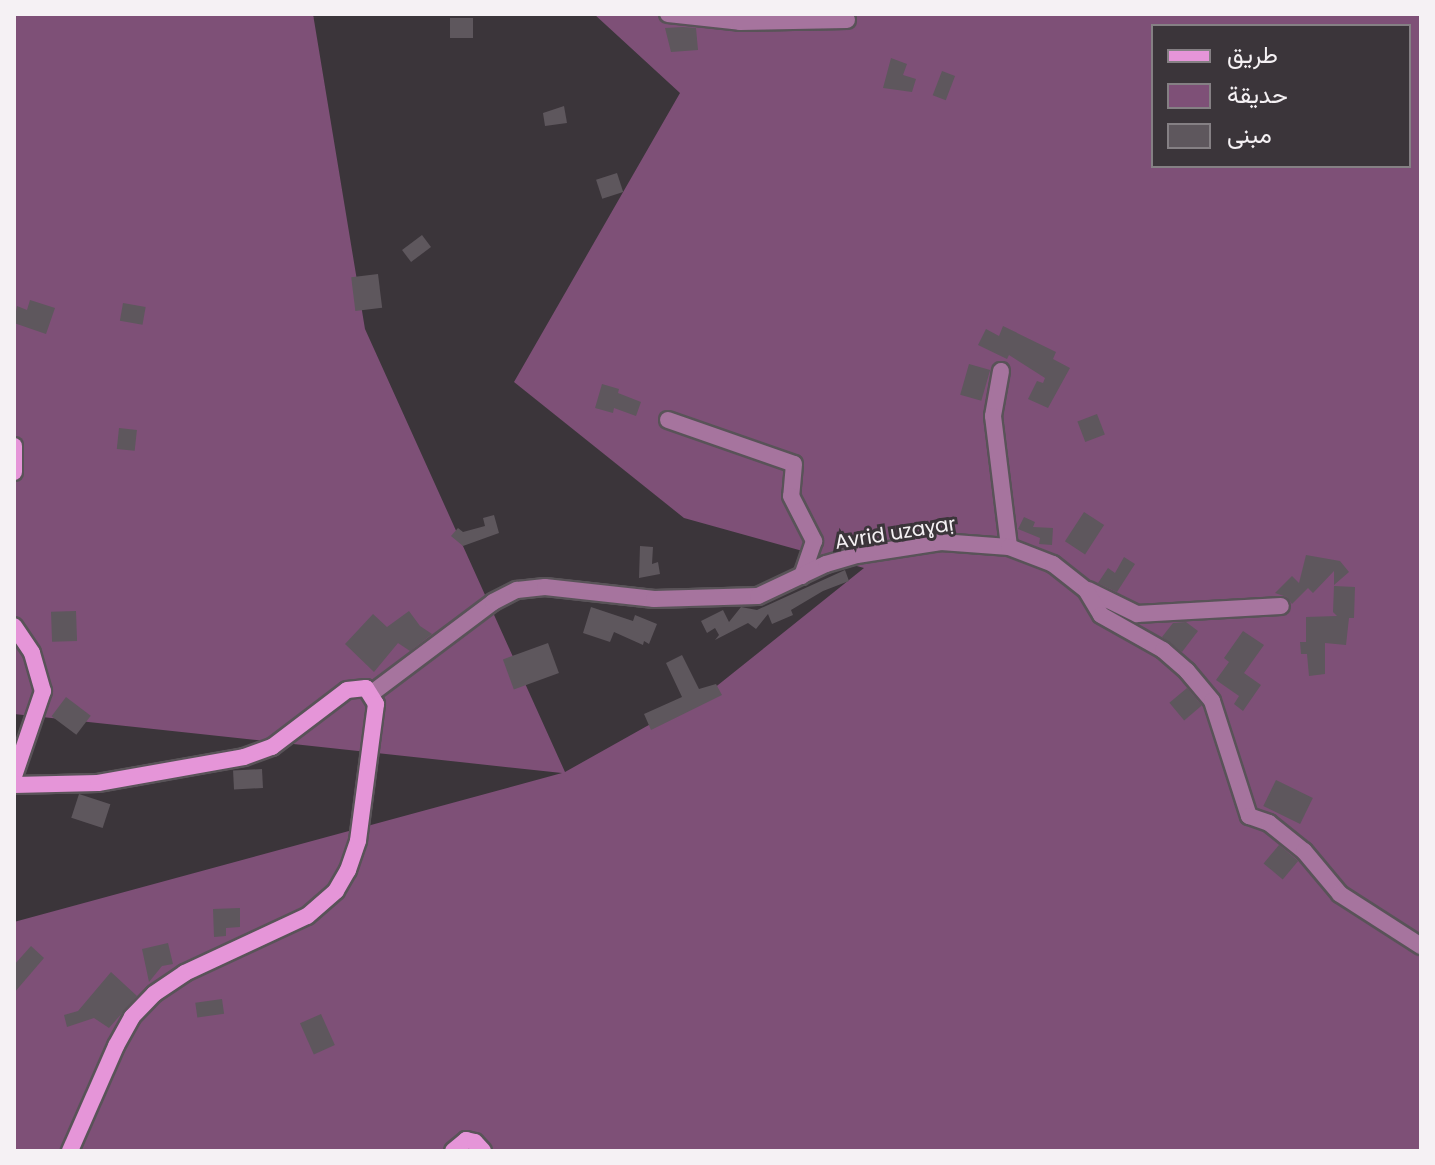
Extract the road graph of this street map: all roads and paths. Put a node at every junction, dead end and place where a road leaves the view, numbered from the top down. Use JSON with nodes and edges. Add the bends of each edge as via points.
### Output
{"nodes":[{"id":1,"x":668,"y":14,"type":"edge"},
{"id":2,"x":847,"y":20,"type":"dead end"},
{"id":3,"x":1001,"y":371,"type":"dead end"},
{"id":4,"x":668,"y":420,"type":"dead end"},
{"id":5,"x":14,"y":446,"type":"edge"},
{"id":6,"x":14,"y":472,"type":"edge"},
{"id":7,"x":1009,"y":547,"type":"junction"},
{"id":8,"x":802,"y":576,"type":"junction"},
{"id":9,"x":1086,"y":590,"type":"junction"},
{"id":10,"x":1281,"y":606,"type":"dead end"},
{"id":11,"x":14,"y":626,"type":"edge"},
{"id":12,"x":372,"y":693,"type":"junction"},
{"id":13,"x":14,"y":776,"type":"edge"},
{"id":14,"x":14,"y":785,"type":"edge"},
{"id":15,"x":1421,"y":946,"type":"edge"},
{"id":16,"x":70,"y":1151,"type":"edge"},
{"id":17,"x":453,"y":1151,"type":"edge"},
{"id":18,"x":483,"y":1151,"type":"edge"}],
"edges":[{"from":1,"to":2,"type":"street","via":[[740,22]]},
{"from":3,"to":7,"type":"street","via":[[993,416]]},
{"from":4,"to":8,"type":"street","via":[[794,464],[791,496],[814,541]]},
{"from":5,"to":6,"type":"street"},
{"from":7,"to":8,"type":"street","name":"Avrid uzaɣaṛ","via":[[963,542],[913,546],[857,555]]},
{"from":7,"to":9,"type":"street","name":"Avrid uzaɣaṛ","via":[[1053,564]]},
{"from":8,"to":12,"type":"street","name":"Avrid uzaɣaṛ","via":[[773,592],[742,597],[654,599],[545,587],[517,590],[493,602]]},
{"from":9,"to":10,"type":"street","via":[[1137,614]]},
{"from":9,"to":15,"type":"street","name":"Avrid uzaɣaṛ","via":[[1101,615],[1163,650],[1212,701],[1249,816],[1269,823],[1304,851],[1340,894]]},
{"from":11,"to":13,"type":"street","via":[[32,653],[43,691]]},
{"from":12,"to":14,"type":"street","via":[[357,686],[347,690],[272,747],[244,757],[98,783]]},
{"from":12,"to":16,"type":"street","via":[[375,723],[358,841],[336,891],[307,916],[185,973],[154,994],[132,1017]]},
{"from":17,"to":18,"type":"street","via":[[466,1140]]}]}
